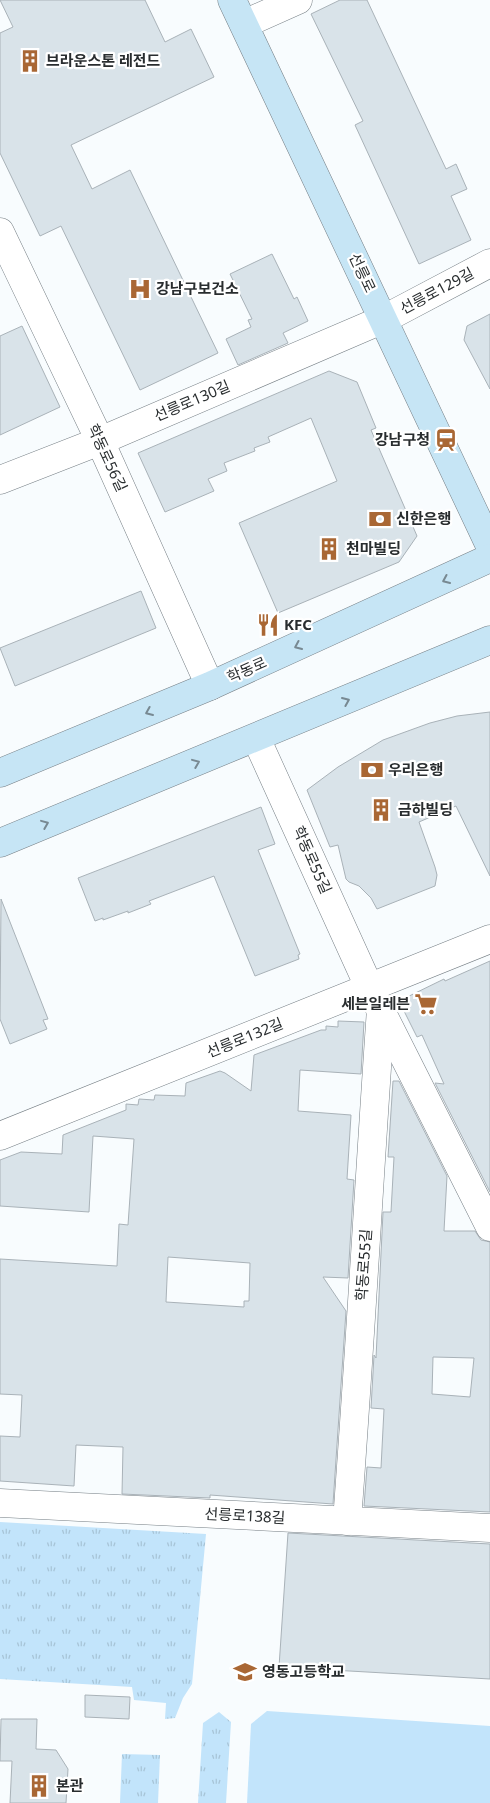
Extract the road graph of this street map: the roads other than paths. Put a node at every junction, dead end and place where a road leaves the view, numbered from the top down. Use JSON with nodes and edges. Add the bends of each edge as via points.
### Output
{"nodes":[{"id":1,"x":232,"y":0,"type":"edge"},
{"id":2,"x":298,"y":0,"type":"edge"},
{"id":3,"x":244,"y":24,"type":"junction"},
{"id":4,"x":0,"y":232,"type":"edge"},
{"id":5,"x":490,"y":263,"type":"edge"},
{"id":6,"x":384,"y":319,"type":"junction"},
{"id":7,"x":100,"y":441,"type":"junction"},
{"id":8,"x":0,"y":480,"type":"edge"},
{"id":9,"x":490,"y":546,"type":"edge"},
{"id":10,"x":490,"y":558,"type":"edge"},
{"id":11,"x":490,"y":640,"type":"edge"},
{"id":12,"x":210,"y":686,"type":"junction"},
{"id":13,"x":256,"y":738,"type":"junction"},
{"id":14,"x":0,"y":774,"type":"edge"},
{"id":15,"x":0,"y":843,"type":"edge"},
{"id":16,"x":490,"y":939,"type":"edge"},
{"id":17,"x":375,"y":999,"type":"junction"},
{"id":18,"x":0,"y":1136,"type":"edge"},
{"id":19,"x":490,"y":1228,"type":"edge"},
{"id":20,"x":0,"y":1503,"type":"edge"},
{"id":21,"x":346,"y":1521,"type":"junction"},
{"id":22,"x":490,"y":1528,"type":"edge"}],
"edges":[{"from":1,"to":3,"type":"main road","name":"선릉로"},
{"from":2,"to":3,"type":"street"},
{"from":3,"to":6,"type":"main road","name":"선릉로"},
{"from":4,"to":7,"type":"street","name":"학동로56길"},
{"from":5,"to":6,"type":"street","name":"선릉로129길"},
{"from":6,"to":7,"type":"street","name":"선릉로130길"},
{"from":6,"to":9,"type":"main road","name":"선릉로"},
{"from":7,"to":8,"type":"street","name":"선릉로130길"},
{"from":7,"to":12,"type":"street","name":"학동로56길"},
{"from":10,"to":12,"type":"main road","name":"학동로","one_way":true},
{"from":13,"to":11,"type":"main road","one_way":true},
{"from":12,"to":14,"type":"main road","name":"학동로","one_way":true},
{"from":15,"to":13,"type":"main road","one_way":true},
{"from":13,"to":17,"type":"street","name":"학동로55길"},
{"from":16,"to":17,"type":"street","name":"선릉로132길"},
{"from":17,"to":18,"type":"street","name":"선릉로132길"},
{"from":17,"to":19,"type":"street","name":"학동로55길"},
{"from":17,"to":21,"type":"street","name":"학동로55길","via":[[359,1365]]},
{"from":20,"to":21,"type":"street","name":"선릉로138길"},
{"from":21,"to":22,"type":"street","name":"선릉로138길"}]}
